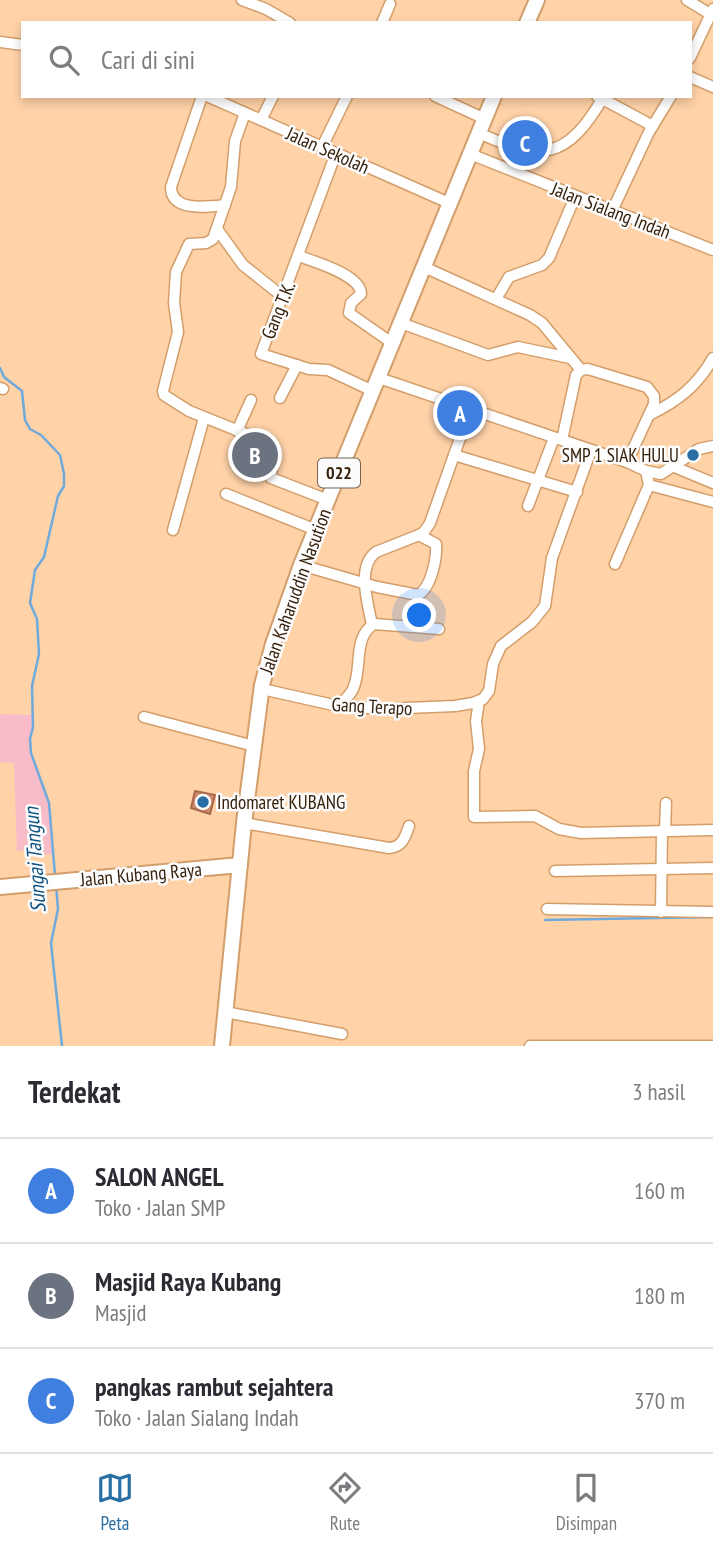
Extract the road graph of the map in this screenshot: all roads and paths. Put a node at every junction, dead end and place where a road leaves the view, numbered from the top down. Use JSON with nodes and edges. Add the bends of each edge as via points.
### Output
{"nodes":[{"id":1,"x":242,"y":0,"type":"edge"},
{"id":2,"x":537,"y":0,"type":"edge"},
{"id":3,"x":687,"y":0,"type":"edge"},
{"id":4,"x":390,"y":4,"type":"dead end"},
{"id":5,"x":712,"y":12,"type":"edge"},
{"id":6,"x":287,"y":21,"type":"edge"},
{"id":7,"x":383,"y":21,"type":"edge"},
{"id":8,"x":528,"y":21,"type":"edge"},
{"id":9,"x":0,"y":42,"type":"edge"},
{"id":10,"x":21,"y":45,"type":"edge"},
{"id":11,"x":692,"y":54,"type":"edge"},
{"id":12,"x":692,"y":78,"type":"edge"},
{"id":13,"x":713,"y":87,"type":"edge"},
{"id":14,"x":203,"y":98,"type":"edge"},
{"id":15,"x":209,"y":98,"type":"edge"},
{"id":16,"x":271,"y":98,"type":"edge"},
{"id":17,"x":346,"y":98,"type":"edge"},
{"id":18,"x":439,"y":98,"type":"edge"},
{"id":19,"x":493,"y":98,"type":"edge"},
{"id":20,"x":600,"y":98,"type":"edge"},
{"id":21,"x":603,"y":98,"type":"edge"},
{"id":22,"x":670,"y":98,"type":"edge"},
{"id":23,"x":246,"y":113,"type":"junction"},
{"id":24,"x":485,"y":119,"type":"junction"},
{"id":25,"x":261,"y":120,"type":"junction"},
{"id":26,"x":653,"y":125,"type":"junction"},
{"id":27,"x":479,"y":133,"type":"junction"},
{"id":28,"x":322,"y":147,"type":"junction"},
{"id":29,"x":336,"y":153,"type":"junction"},
{"id":30,"x":470,"y":154,"type":"junction"},
{"id":31,"x":576,"y":197,"type":"junction"},
{"id":32,"x":449,"y":203,"type":"junction"},
{"id":33,"x":225,"y":205,"type":"junction"},
{"id":34,"x":612,"y":211,"type":"junction"},
{"id":35,"x":217,"y":229,"type":"junction"},
{"id":36,"x":713,"y":250,"type":"edge"},
{"id":37,"x":299,"y":256,"type":"junction"},
{"id":38,"x":424,"y":267,"type":"junction"},
{"id":39,"x":282,"y":296,"type":"junction"},
{"id":40,"x":496,"y":299,"type":"junction"},
{"id":41,"x":401,"y":323,"type":"junction"},
{"id":42,"x":392,"y":343,"type":"junction"},
{"id":43,"x":570,"y":358,"type":"junction"},
{"id":44,"x":713,"y":358,"type":"edge"},
{"id":45,"x":297,"y":365,"type":"junction"},
{"id":46,"x":581,"y":370,"type":"junction"},
{"id":47,"x":376,"y":384,"type":"junction"},
{"id":48,"x":280,"y":398,"type":"dead end"},
{"id":49,"x":251,"y":400,"type":"dead end"},
{"id":50,"x":470,"y":410,"type":"junction"},
{"id":51,"x":649,"y":415,"type":"junction"},
{"id":52,"x":204,"y":418,"type":"junction"},
{"id":53,"x":237,"y":431,"type":"junction"},
{"id":54,"x":558,"y":439,"type":"junction"},
{"id":55,"x":713,"y":446,"type":"edge"},
{"id":56,"x":592,"y":450,"type":"junction"},
{"id":57,"x":454,"y":455,"type":"junction"},
{"id":58,"x":627,"y":462,"type":"junction"},
{"id":59,"x":672,"y":466,"type":"junction"},
{"id":60,"x":646,"y":471,"type":"junction"},
{"id":61,"x":538,"y":480,"type":"junction"},
{"id":62,"x":713,"y":482,"type":"edge"},
{"id":63,"x":649,"y":485,"type":"junction"},
{"id":64,"x":577,"y":492,"type":"junction"},
{"id":65,"x":226,"y":494,"type":"dead end"},
{"id":66,"x":328,"y":500,"type":"junction"},
{"id":67,"x":713,"y":502,"type":"edge"},
{"id":68,"x":528,"y":506,"type":"dead end"},
{"id":69,"x":173,"y":530,"type":"dead end"},
{"id":70,"x":316,"y":530,"type":"junction"},
{"id":71,"x":419,"y":535,"type":"junction"},
{"id":72,"x":615,"y":564,"type":"dead end"},
{"id":73,"x":301,"y":565,"type":"junction"},
{"id":74,"x":365,"y":583,"type":"junction"},
{"id":75,"x":372,"y":625,"type":"junction"},
{"id":76,"x":439,"y":629,"type":"dead end"},
{"id":77,"x":262,"y":689,"type":"junction"},
{"id":78,"x":481,"y":700,"type":"junction"},
{"id":79,"x":338,"y":706,"type":"junction"},
{"id":80,"x":144,"y":717,"type":"dead end"},
{"id":81,"x":254,"y":746,"type":"junction"},
{"id":82,"x":666,"y":803,"type":"dead end"},
{"id":83,"x":244,"y":823,"type":"junction"},
{"id":84,"x":409,"y":826,"type":"dead end"},
{"id":85,"x":713,"y":830,"type":"edge"},
{"id":86,"x":664,"y":831,"type":"junction"},
{"id":87,"x":240,"y":866,"type":"junction"},
{"id":88,"x":662,"y":868,"type":"junction"},
{"id":89,"x":713,"y":868,"type":"edge"},
{"id":90,"x":555,"y":871,"type":"dead end"},
{"id":91,"x":0,"y":887,"type":"edge"},
{"id":92,"x":547,"y":909,"type":"dead end"},
{"id":93,"x":661,"y":912,"type":"junction"},
{"id":94,"x":713,"y":912,"type":"edge"},
{"id":95,"x":225,"y":1012,"type":"junction"},
{"id":96,"x":342,"y":1034,"type":"dead end"},
{"id":97,"x":222,"y":1046,"type":"edge"},
{"id":98,"x":530,"y":1046,"type":"edge"},
{"id":99,"x":713,"y":1046,"type":"edge"}],
"edges":[{"from":1,"to":6,"type":"street"},
{"from":2,"to":8,"type":"highway"},
{"from":3,"to":5,"type":"street"},
{"from":4,"to":7,"type":"street"},
{"from":5,"to":11,"type":"street"},
{"from":9,"to":10,"type":"street"},
{"from":12,"to":13,"type":"street"},
{"from":14,"to":33,"type":"street","via":[[171,195],[186,205]]},
{"from":15,"to":23,"type":"street","name":"Jalan Sekolah"},
{"from":16,"to":25,"type":"street"},
{"from":17,"to":28,"type":"street"},
{"from":18,"to":24,"type":"street"},
{"from":19,"to":24,"type":"highway","name":"Jalan Kaharuddin Nasution","number":"022"},
{"from":20,"to":27,"type":"street","via":[[582,129],[555,150],[527,152]]},
{"from":21,"to":26,"type":"street"},
{"from":22,"to":26,"type":"street"},
{"from":23,"to":25,"type":"street","name":"Jalan Sekolah"},
{"from":23,"to":33,"type":"street","via":[[235,141],[234,172]]},
{"from":24,"to":27,"type":"highway","name":"Jalan Kaharuddin Nasution","number":"022"},
{"from":25,"to":28,"type":"street","name":"Jalan Sekolah"},
{"from":26,"to":34,"type":"street"},
{"from":27,"to":30,"type":"highway","name":"Jalan Kaharuddin Nasution","number":"022"},
{"from":28,"to":29,"type":"street","name":"Jalan Sekolah"},
{"from":29,"to":32,"type":"street","name":"Jalan Sekolah"},
{"from":29,"to":37,"type":"street","name":"Gang T.K."},
{"from":30,"to":31,"type":"street","name":"Jalan Sialang Indah"},
{"from":30,"to":32,"type":"highway","name":"Jalan Kaharuddin Nasution","number":"022"},
{"from":31,"to":34,"type":"street","name":"Jalan Sialang Indah"},
{"from":31,"to":40,"type":"street","via":[[549,258],[509,277]]},
{"from":32,"to":38,"type":"highway","name":"Jalan Kaharuddin Nasution","number":"022"},
{"from":33,"to":35,"type":"street"},
{"from":34,"to":36,"type":"street","name":"Jalan Sialang Indah"},
{"from":35,"to":39,"type":"street","via":[[243,265]]},
{"from":35,"to":52,"type":"street","via":[[210,242],[189,244],[178,265],[174,303],[178,332],[163,391],[166,398]]},
{"from":37,"to":39,"type":"street","name":"Gang T.K."},
{"from":37,"to":42,"type":"street","via":[[358,283],[361,294],[351,303],[349,313]]},
{"from":38,"to":40,"type":"street"},
{"from":38,"to":41,"type":"highway","name":"Jalan Kaharuddin Nasution","number":"022"},
{"from":39,"to":45,"type":"street","name":"Gang T.K.","via":[[261,354]]},
{"from":40,"to":43,"type":"street","via":[[542,323]]},
{"from":41,"to":42,"type":"highway","name":"Jalan Kaharuddin Nasution","number":"022"},
{"from":41,"to":43,"type":"street","via":[[488,355],[518,347]]},
{"from":42,"to":47,"type":"highway","name":"Jalan Kaharuddin Nasution","number":"022"},
{"from":43,"to":46,"type":"street"},
{"from":44,"to":51,"type":"street","via":[[687,393]]},
{"from":45,"to":47,"type":"street","name":"Gang T.K."},
{"from":45,"to":48,"type":"street"},
{"from":46,"to":51,"type":"street","via":[[647,387],[654,396]]},
{"from":46,"to":54,"type":"street"},
{"from":47,"to":50,"type":"street","name":"Gang T.K."},
{"from":47,"to":66,"type":"highway","name":"Jalan Kaharuddin Nasution","number":"022"},
{"from":49,"to":53,"type":"street"},
{"from":50,"to":54,"type":"street","name":"Gang T.K."},
{"from":50,"to":57,"type":"street"},
{"from":51,"to":58,"type":"street"},
{"from":52,"to":53,"type":"street"},
{"from":52,"to":69,"type":"street"},
{"from":53,"to":66,"type":"street","via":[[273,446],[271,478]]},
{"from":54,"to":56,"type":"street","name":"Gang T.K."},
{"from":54,"to":61,"type":"street"},
{"from":55,"to":59,"type":"street"},
{"from":56,"to":58,"type":"street","name":"Gang T.K."},
{"from":56,"to":64,"type":"street"},
{"from":57,"to":61,"type":"street"},
{"from":57,"to":71,"type":"street","via":[[430,523]]},
{"from":58,"to":60,"type":"street","name":"Gang T.K."},
{"from":59,"to":60,"type":"street","via":[[661,474]]},
{"from":59,"to":62,"type":"street"},
{"from":60,"to":63,"type":"street"},
{"from":61,"to":64,"type":"street"},
{"from":61,"to":68,"type":"street"},
{"from":63,"to":67,"type":"street"},
{"from":63,"to":72,"type":"street"},
{"from":64,"to":78,"type":"street","via":[[552,558],[545,606],[501,646],[489,691]]},
{"from":65,"to":70,"type":"street"},
{"from":66,"to":70,"type":"highway","name":"Jalan Kaharuddin Nasution","number":"022"},
{"from":70,"to":73,"type":"highway","name":"Jalan Kaharuddin Nasution","number":"022"},
{"from":71,"to":74,"type":"street","via":[[370,556]]},
{"from":71,"to":74,"type":"street","via":[[436,544],[436,558],[423,593]]},
{"from":73,"to":74,"type":"street"},
{"from":73,"to":77,"type":"highway","name":"Jalan Kaharuddin Nasution","number":"022"},
{"from":74,"to":75,"type":"street"},
{"from":75,"to":76,"type":"street"},
{"from":75,"to":79,"type":"street","via":[[363,636],[354,688]]},
{"from":77,"to":79,"type":"street","name":"Gang Terapo"},
{"from":77,"to":81,"type":"highway","name":"Jalan Kaharuddin Nasution","number":"022"},
{"from":78,"to":79,"type":"street","name":"Gang Terapo","via":[[400,709]]},
{"from":78,"to":86,"type":"street","via":[[476,721],[479,749],[474,817],[535,816],[581,834]]},
{"from":80,"to":81,"type":"street"},
{"from":81,"to":83,"type":"highway","name":"Jalan Kaharuddin Nasution","number":"022"},
{"from":82,"to":86,"type":"street"},
{"from":83,"to":84,"type":"street","via":[[389,848],[399,846]]},
{"from":83,"to":87,"type":"highway","name":"Jalan Kaharuddin Nasution","number":"022"},
{"from":85,"to":86,"type":"street"},
{"from":86,"to":88,"type":"street"},
{"from":87,"to":91,"type":"highway","name":"Jalan Kubang Raya"},
{"from":87,"to":95,"type":"highway","number":"022"},
{"from":88,"to":89,"type":"street"},
{"from":88,"to":90,"type":"street"},
{"from":88,"to":93,"type":"street"},
{"from":92,"to":93,"type":"street"},
{"from":93,"to":94,"type":"street"},
{"from":95,"to":96,"type":"street"},
{"from":95,"to":97,"type":"highway","number":"022"},
{"from":98,"to":99,"type":"street"}]}
